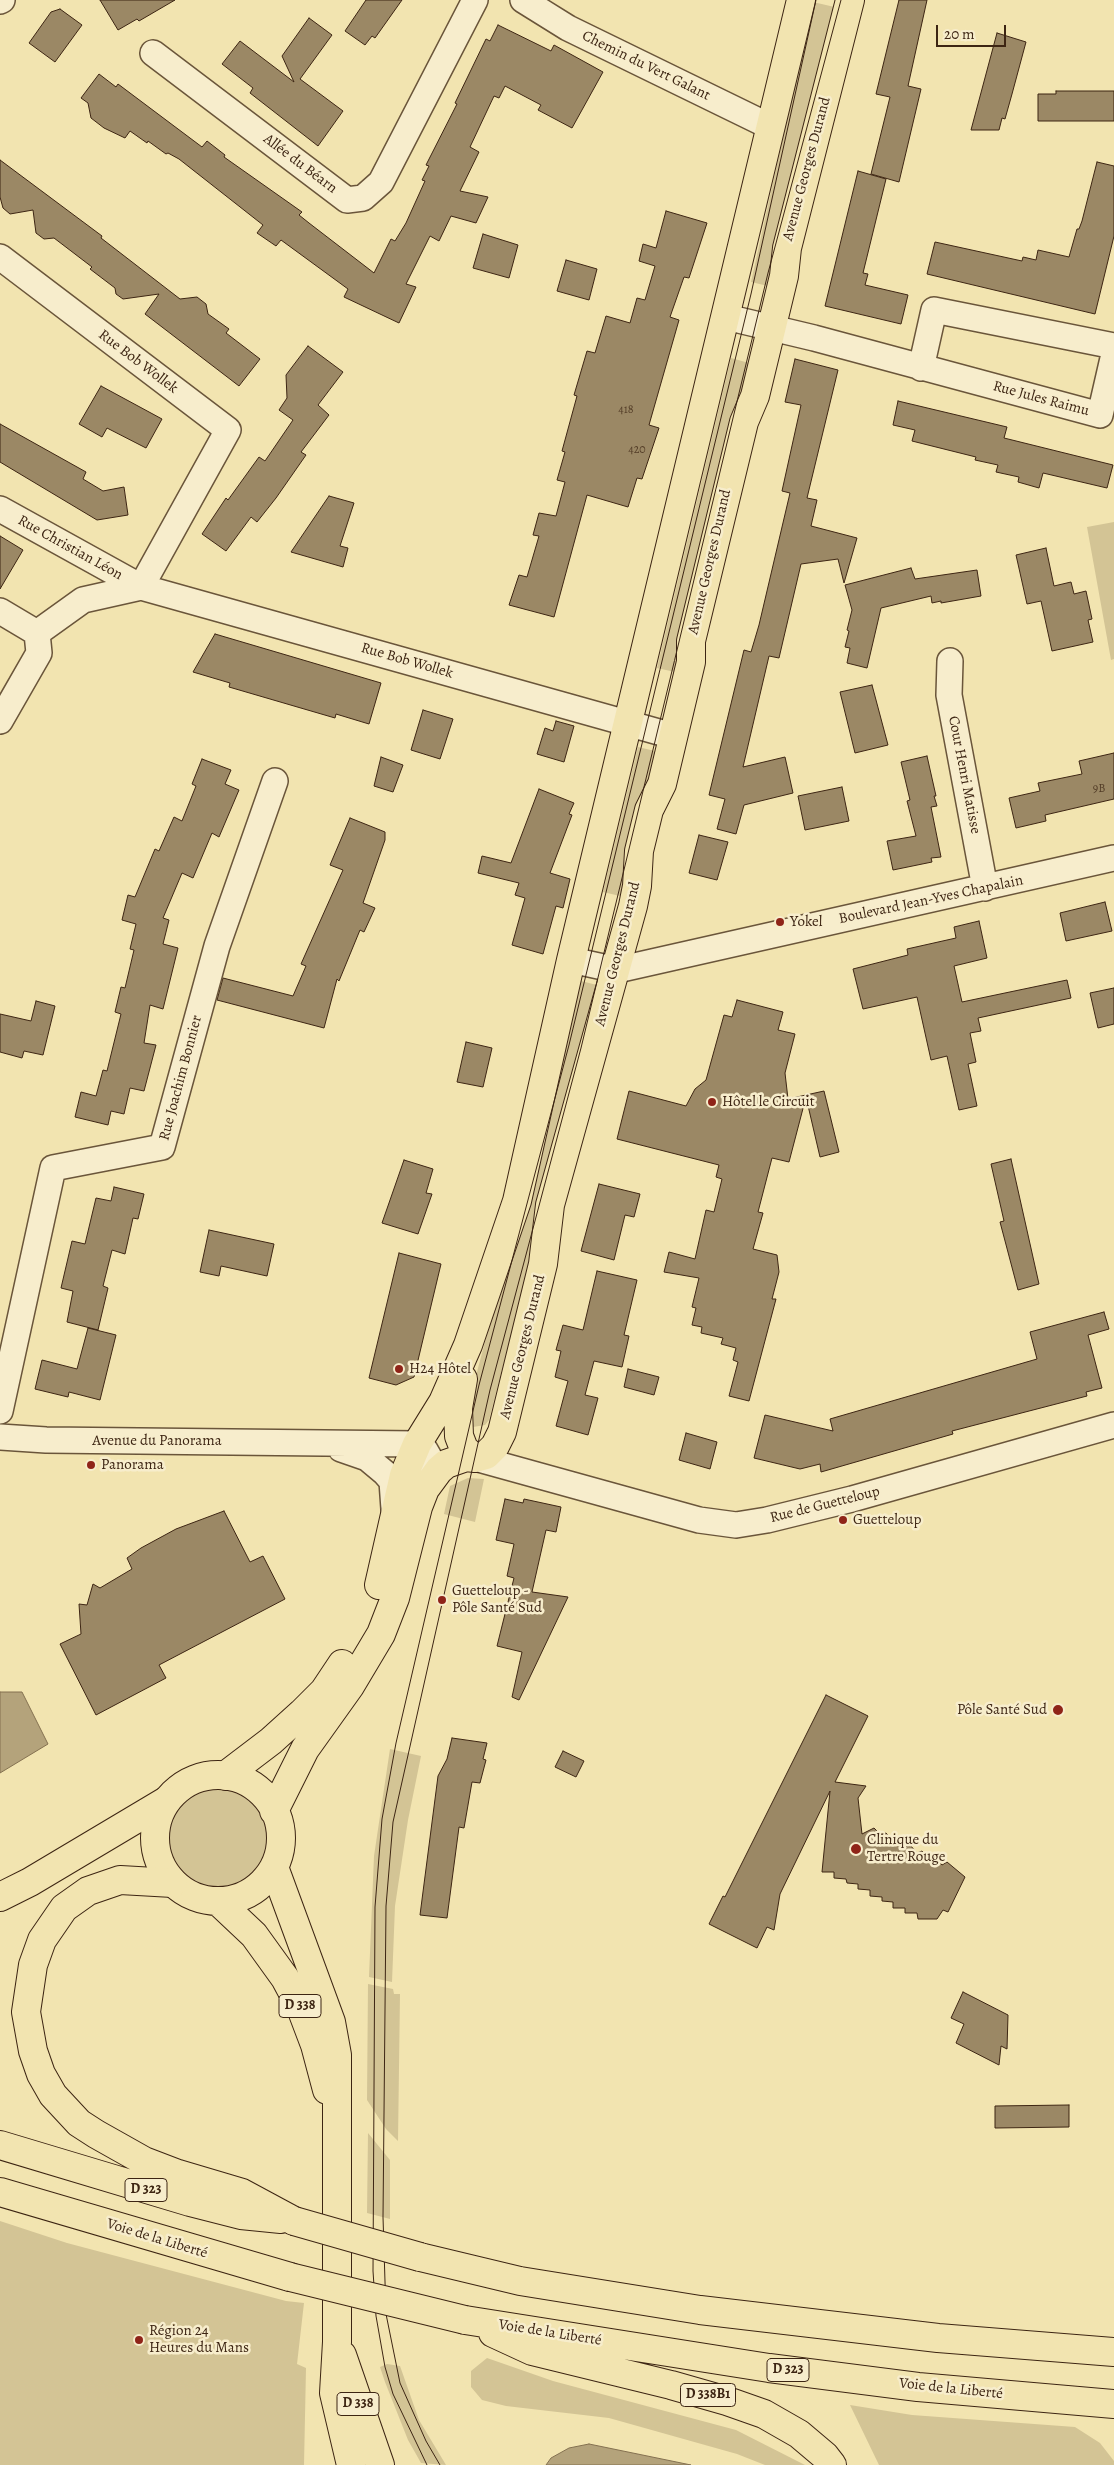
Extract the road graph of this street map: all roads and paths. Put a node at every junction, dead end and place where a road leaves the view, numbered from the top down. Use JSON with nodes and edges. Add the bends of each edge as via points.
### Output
{"nodes":[{"id":1,"x":475,"y":0,"type":"edge"},
{"id":2,"x":523,"y":0,"type":"edge"},
{"id":3,"x":801,"y":0,"type":"edge"},
{"id":4,"x":850,"y":0,"type":"edge"},
{"id":5,"x":153,"y":53,"type":"dead end"},
{"id":6,"x":771,"y":127,"type":"junction"},
{"id":7,"x":0,"y":257,"type":"edge"},
{"id":8,"x":726,"y":317,"type":"junction"},
{"id":9,"x":771,"y":328,"type":"junction"},
{"id":10,"x":1114,"y":346,"type":"edge"},
{"id":11,"x":1114,"y":354,"type":"edge"},
{"id":12,"x":921,"y":368,"type":"junction"},
{"id":13,"x":0,"y":509,"type":"edge"},
{"id":14,"x":141,"y":587,"type":"junction"},
{"id":15,"x":0,"y":611,"type":"edge"},
{"id":16,"x":37,"y":633,"type":"junction"},
{"id":17,"x":950,"y":661,"type":"dead end"},
{"id":18,"x":0,"y":721,"type":"edge"},
{"id":19,"x":628,"y":723,"type":"junction"},
{"id":20,"x":673,"y":736,"type":"junction"},
{"id":21,"x":274,"y":781,"type":"dead end"},
{"id":22,"x":1114,"y":858,"type":"edge"},
{"id":23,"x":985,"y":888,"type":"junction"},
{"id":24,"x":571,"y":960,"type":"junction"},
{"id":25,"x":617,"y":970,"type":"junction"},
{"id":26,"x":468,"y":1345,"type":"junction"},
{"id":27,"x":0,"y":1411,"type":"edge"},
{"id":28,"x":1114,"y":1425,"type":"edge"},
{"id":29,"x":502,"y":1432,"type":"junction"},
{"id":30,"x":0,"y":1437,"type":"edge"},
{"id":31,"x":314,"y":1443,"type":"junction"},
{"id":32,"x":418,"y":1444,"type":"junction"},
{"id":33,"x":475,"y":1458,"type":"junction"},
{"id":34,"x":535,"y":1475,"type":"junction"},
{"id":35,"x":425,"y":1489,"type":"junction"},
{"id":36,"x":394,"y":1516,"type":"junction"},
{"id":37,"x":225,"y":1776,"type":"junction"},
{"id":38,"x":166,"y":1801,"type":"junction"},
{"id":39,"x":274,"y":1811,"type":"junction"},
{"id":40,"x":274,"y":1867,"type":"junction"},
{"id":41,"x":173,"y":1883,"type":"junction"},
{"id":42,"x":0,"y":1897,"type":"edge"},
{"id":43,"x":219,"y":1902,"type":"junction"},
{"id":44,"x":337,"y":2132,"type":"junction"},
{"id":45,"x":0,"y":2145,"type":"edge"},
{"id":46,"x":0,"y":2192,"type":"edge"},
{"id":47,"x":294,"y":2221,"type":"junction"},
{"id":48,"x":464,"y":2320,"type":"junction"},
{"id":49,"x":338,"y":2342,"type":"junction"},
{"id":50,"x":1114,"y":2352,"type":"edge"},
{"id":51,"x":1114,"y":2404,"type":"edge"},
{"id":52,"x":351,"y":2465,"type":"edge"},
{"id":53,"x":380,"y":2465,"type":"edge"},
{"id":54,"x":832,"y":2465,"type":"edge"}],
"edges":[{"from":1,"to":5,"type":"street","name":"Allée du Béarn","via":[[381,182],[364,198],[347,200]]},
{"from":2,"to":6,"type":"street","name":"Chemin du Vert Galant","via":[[568,28]]},
{"from":3,"to":6,"type":"main road"},
{"from":4,"to":9,"type":"main road","name":"Avenue Georges Durand","via":[[787,248],[784,276]]},
{"from":6,"to":8,"type":"main road"},
{"from":7,"to":14,"type":"street","name":"Rue Bob Wollek","via":[[228,430]]},
{"from":8,"to":9,"type":"street","name":"Rue Jules Raimu"},
{"from":8,"to":19,"type":"main road"},
{"from":9,"to":12,"type":"street","name":"Rue Jules Raimu"},
{"from":9,"to":20,"type":"main road","name":"Avenue Georges Durand","via":[[755,396],[744,422],[691,641],[691,662]]},
{"from":10,"to":12,"type":"street","via":[[934,310]]},
{"from":11,"to":12,"type":"street","name":"Rue Jules Raimu","via":[[1100,415]]},
{"from":13,"to":14,"type":"street","name":"Rue Christian Léon"},
{"from":14,"to":16,"type":"street","name":"Rue Bob Wollek","via":[[83,600]]},
{"from":14,"to":19,"type":"street","name":"Rue Bob Wollek"},
{"from":15,"to":16,"type":"street"},
{"from":16,"to":18,"type":"street","via":[[39,653]]},
{"from":17,"to":23,"type":"street","name":"Cour Henri Matisse","via":[[949,695]]},
{"from":19,"to":20,"type":"street","name":"Rue Bob Wollek"},
{"from":19,"to":24,"type":"main road"},
{"from":20,"to":25,"type":"main road","name":"Avenue Georges Durand","via":[[662,784],[649,810],[639,851],[637,886]]},
{"from":21,"to":27,"type":"street","name":"Rue Joachim Bonnier","via":[[217,946],[162,1147],[53,1168]]},
{"from":22,"to":23,"type":"street","name":"Boulevard Jean-Yves Chapalain"},
{"from":23,"to":25,"type":"street","name":"Boulevard Jean-Yves Chapalain"},
{"from":24,"to":25,"type":"street","name":"Boulevard Jean-Yves Chapalain"},
{"from":24,"to":26,"type":"main road","via":[[517,1201]]},
{"from":25,"to":29,"type":"main road","name":"Avenue Georges Durand","via":[[550,1206],[543,1264]]},
{"from":26,"to":32,"type":"main road","via":[[443,1402]]},
{"from":26,"to":33,"type":"main road","via":[[458,1408],[458,1436],[464,1449]]},
{"from":28,"to":34,"type":"street","name":"Rue de Guetteloup","via":[[852,1499],[736,1525],[699,1520]]},
{"from":29,"to":33,"type":"main road","name":"Avenue Georges Durand","via":[[492,1451]]},
{"from":29,"to":34,"type":"street","name":"Rue de Guetteloup","via":[[510,1457]]},
{"from":30,"to":31,"type":"street","name":"Avenue du Panorama"},
{"from":31,"to":32,"type":"street","name":"Avenue du Panorama"},
{"from":31,"to":36,"type":"street","name":"Avenue du Panorama","via":[[349,1450],[380,1467],[392,1481]]},
{"from":32,"to":35,"type":"street","via":[[429,1456]]},
{"from":32,"to":36,"type":"main road","via":[[404,1475]]},
{"from":33,"to":34,"type":"street","name":"Rue de Guetteloup"},
{"from":33,"to":35,"type":"main road","name":"Avenue Georges Durand","via":[[466,1457],[446,1464]]},
{"from":35,"to":39,"type":"main road","name":"Avenue Georges Durand","via":[[382,1634],[350,1686],[304,1748]]},
{"from":36,"to":37,"type":"main road","via":[[377,1596],[359,1639],[324,1691],[271,1741]]},
{"from":37,"to":38,"type":"main road","via":[[211,1775],[192,1780]]},
{"from":37,"to":39,"type":"main road","via":[[240,1779],[257,1789]]},
{"from":38,"to":41,"type":"main road","via":[[156,1823],[155,1848],[163,1870]]},
{"from":38,"to":42,"type":"main road"},
{"from":39,"to":40,"type":"main road","via":[[281,1841]]},
{"from":40,"to":43,"type":"main road","via":[[251,1892]]},
{"from":40,"to":44,"type":"main road","number":"D 338","via":[[331,2022],[337,2055]]},
{"from":41,"to":43,"type":"main road","via":[[197,1898]]},
{"from":41,"to":47,"type":"main road","via":[[120,1880],[104,1884],[75,1900],[56,1918],[42,1940],[28,1988],[28,2032],[36,2059],[52,2095],[79,2123],[96,2134],[144,2161],[242,2193]]},
{"from":43,"to":44,"type":"main road","number":"D 338","via":[[254,1935],[285,1978],[301,2008],[315,2045]]},
{"from":44,"to":49,"type":"main road","number":"D 338"},
{"from":45,"to":47,"type":"main road","number":"D 323","via":[[190,2202],[241,2215]]},
{"from":46,"to":48,"type":"main road","name":"Voie de la Liberté","number":"D 323","bridge":true,"via":[[290,2277]]},
{"from":47,"to":50,"type":"main road","number":"D 323","bridge":true,"via":[[520,2281],[700,2310],[938,2338]]},
{"from":48,"to":51,"type":"main road","name":"Voie de la Liberté","number":"D 323","via":[[769,2368],[918,2387]]},
{"from":48,"to":54,"type":"main road","number":"D 338B1","via":[[532,2351],[671,2385],[764,2414],[799,2434]]},
{"from":49,"to":52,"type":"main road","number":"D 338","via":[[334,2393]]},
{"from":49,"to":53,"type":"main road","number":"D 338"}]}
